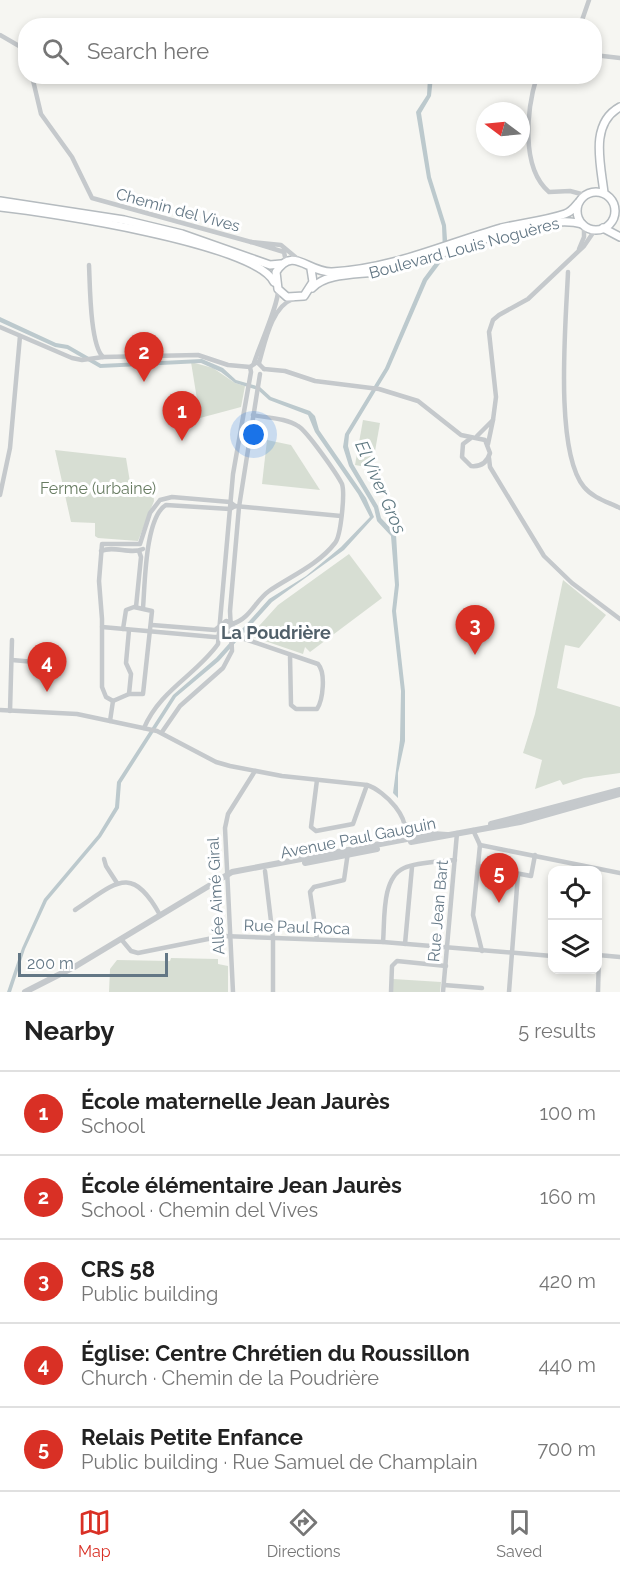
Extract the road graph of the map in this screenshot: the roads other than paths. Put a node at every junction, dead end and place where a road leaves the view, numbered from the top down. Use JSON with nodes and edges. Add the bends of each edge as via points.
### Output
{"nodes":[{"id":1,"x":589,"y":0,"type":"edge"},
{"id":2,"x":583,"y":18,"type":"edge"},
{"id":3,"x":0,"y":35,"type":"edge"},
{"id":4,"x":18,"y":45,"type":"edge"},
{"id":5,"x":602,"y":56,"type":"edge"},
{"id":6,"x":620,"y":58,"type":"edge"},
{"id":7,"x":34,"y":84,"type":"edge"},
{"id":8,"x":536,"y":84,"type":"edge"},
{"id":9,"x":620,"y":107,"type":"edge"},
{"id":10,"x":603,"y":177,"type":"junction"},
{"id":11,"x":594,"y":191,"type":"junction"},
{"id":12,"x":574,"y":193,"type":"junction"},
{"id":13,"x":585,"y":195,"type":"junction"},
{"id":14,"x":607,"y":195,"type":"junction"},
{"id":15,"x":620,"y":198,"type":"edge"},
{"id":16,"x":0,"y":201,"type":"edge"},
{"id":17,"x":579,"y":202,"type":"junction"},
{"id":18,"x":0,"y":207,"type":"edge"},
{"id":19,"x":616,"y":213,"type":"edge"},
{"id":20,"x":583,"y":225,"type":"junction"},
{"id":21,"x":599,"y":229,"type":"junction"},
{"id":22,"x":620,"y":231,"type":"edge"},
{"id":23,"x":620,"y":237,"type":"edge"},
{"id":24,"x":251,"y":242,"type":"junction"},
{"id":25,"x":456,"y":246,"type":"junction"},
{"id":26,"x":578,"y":253,"type":"junction"},
{"id":27,"x":299,"y":260,"type":"junction"},
{"id":28,"x":415,"y":260,"type":"junction"},
{"id":29,"x":285,"y":262,"type":"junction"},
{"id":30,"x":89,"y":265,"type":"dead end"},
{"id":31,"x":311,"y":269,"type":"junction"},
{"id":32,"x":568,"y":272,"type":"dead end"},
{"id":33,"x":276,"y":286,"type":"junction"},
{"id":34,"x":312,"y":288,"type":"junction"},
{"id":35,"x":293,"y":299,"type":"junction"},
{"id":36,"x":0,"y":327,"type":"edge"},
{"id":37,"x":20,"y":336,"type":"junction"},
{"id":38,"x":103,"y":357,"type":"junction"},
{"id":39,"x":257,"y":363,"type":"junction"},
{"id":40,"x":264,"y":369,"type":"junction"},
{"id":41,"x":250,"y":372,"type":"junction"},
{"id":42,"x":259,"y":376,"type":"junction"},
{"id":43,"x":253,"y":415,"type":"junction"},
{"id":44,"x":493,"y":420,"type":"junction"},
{"id":45,"x":461,"y":435,"type":"junction"},
{"id":46,"x":473,"y":437,"type":"junction"},
{"id":47,"x":463,"y":444,"type":"junction"},
{"id":48,"x":488,"y":444,"type":"junction"},
{"id":49,"x":489,"y":458,"type":"junction"},
{"id":50,"x":480,"y":466,"type":"junction"},
{"id":51,"x":494,"y":473,"type":"junction"},
{"id":52,"x":0,"y":495,"type":"edge"},
{"id":53,"x":230,"y":502,"type":"junction"},
{"id":54,"x":235,"y":507,"type":"junction"},
{"id":55,"x":620,"y":508,"type":"edge"},
{"id":56,"x":340,"y":516,"type":"junction"},
{"id":57,"x":143,"y":548,"type":"junction"},
{"id":58,"x":136,"y":607,"type":"junction"},
{"id":59,"x":143,"y":608,"type":"junction"},
{"id":60,"x":620,"y":619,"type":"edge"},
{"id":61,"x":152,"y":625,"type":"junction"},
{"id":62,"x":102,"y":627,"type":"junction"},
{"id":63,"x":220,"y":627,"type":"junction"},
{"id":64,"x":232,"y":628,"type":"junction"},
{"id":65,"x":126,"y":629,"type":"junction"},
{"id":66,"x":151,"y":632,"type":"junction"},
{"id":67,"x":220,"y":635,"type":"junction"},
{"id":68,"x":245,"y":639,"type":"junction"},
{"id":69,"x":12,"y":640,"type":"dead end"},
{"id":70,"x":290,"y":655,"type":"junction"},
{"id":71,"x":12,"y":660,"type":"junction"},
{"id":72,"x":46,"y":663,"type":"dead end"},
{"id":73,"x":129,"y":694,"type":"junction"},
{"id":74,"x":113,"y":701,"type":"junction"},
{"id":75,"x":0,"y":710,"type":"edge"},
{"id":76,"x":10,"y":711,"type":"junction"},
{"id":77,"x":110,"y":721,"type":"junction"},
{"id":78,"x":144,"y":728,"type":"junction"},
{"id":79,"x":159,"y":731,"type":"junction"},
{"id":80,"x":255,"y":771,"type":"junction"},
{"id":81,"x":317,"y":780,"type":"junction"},
{"id":82,"x":368,"y":784,"type":"junction"},
{"id":83,"x":620,"y":790,"type":"edge"},
{"id":84,"x":620,"y":794,"type":"edge"},
{"id":85,"x":600,"y":798,"type":"junction"},
{"id":86,"x":406,"y":826,"type":"junction"},
{"id":87,"x":474,"y":830,"type":"junction"},
{"id":88,"x":457,"y":833,"type":"junction"},
{"id":89,"x":433,"y":834,"type":"junction"},
{"id":90,"x":447,"y":835,"type":"junction"},
{"id":91,"x":417,"y":839,"type":"junction"},
{"id":92,"x":403,"y":842,"type":"junction"},
{"id":93,"x":480,"y":845,"type":"junction"},
{"id":94,"x":361,"y":848,"type":"junction"},
{"id":95,"x":339,"y":852,"type":"junction"},
{"id":96,"x":348,"y":854,"type":"junction"},
{"id":97,"x":535,"y":855,"type":"junction"},
{"id":98,"x":104,"y":859,"type":"dead end"},
{"id":99,"x":455,"y":860,"type":"junction"},
{"id":100,"x":478,"y":866,"type":"junction"},
{"id":101,"x":584,"y":866,"type":"edge"},
{"id":102,"x":412,"y":867,"type":"junction"},
{"id":103,"x":265,"y":870,"type":"junction"},
{"id":104,"x":602,"y":870,"type":"edge"},
{"id":105,"x":620,"y":873,"type":"edge"},
{"id":106,"x":518,"y":874,"type":"junction"},
{"id":107,"x":227,"y":876,"type":"junction"},
{"id":108,"x":117,"y":883,"type":"junction"},
{"id":109,"x":75,"y":910,"type":"dead end"},
{"id":110,"x":160,"y":915,"type":"junction"},
{"id":111,"x":230,"y":936,"type":"junction"},
{"id":112,"x":273,"y":938,"type":"junction"},
{"id":113,"x":121,"y":939,"type":"junction"},
{"id":114,"x":317,"y":939,"type":"junction"},
{"id":115,"x":383,"y":942,"type":"junction"},
{"id":116,"x":405,"y":944,"type":"junction"},
{"id":117,"x":448,"y":948,"type":"junction"},
{"id":118,"x":482,"y":951,"type":"junction"},
{"id":119,"x":512,"y":954,"type":"junction"},
{"id":120,"x":602,"y":955,"type":"edge"},
{"id":121,"x":548,"y":956,"type":"edge"},
{"id":122,"x":620,"y":957,"type":"edge"},
{"id":123,"x":446,"y":966,"type":"junction"},
{"id":124,"x":598,"y":974,"type":"edge"},
{"id":125,"x":444,"y":985,"type":"junction"},
{"id":126,"x":482,"y":988,"type":"dead end"},
{"id":127,"x":25,"y":992,"type":"edge"},
{"id":128,"x":233,"y":992,"type":"edge"},
{"id":129,"x":273,"y":992,"type":"edge"},
{"id":130,"x":390,"y":992,"type":"edge"},
{"id":131,"x":443,"y":992,"type":"edge"},
{"id":132,"x":509,"y":992,"type":"edge"},
{"id":133,"x":598,"y":992,"type":"edge"}],
"edges":[{"from":1,"to":2,"type":"street"},
{"from":3,"to":4,"type":"street"},
{"from":5,"to":6,"type":"street"},
{"from":7,"to":24,"type":"street","name":"Chemin del Vives","via":[[41,114],[72,157],[92,198]]},
{"from":8,"to":12,"type":"street","via":[[528,133],[531,161],[549,192]]},
{"from":9,"to":10,"type":"main road","via":[[602,125],[599,139]]},
{"from":10,"to":11,"type":"main road"},
{"from":10,"to":14,"type":"main road"},
{"from":11,"to":13,"type":"main road"},
{"from":11,"to":14,"type":"main road"},
{"from":12,"to":13,"type":"street"},
{"from":12,"to":17,"type":"street"},
{"from":13,"to":17,"type":"main road"},
{"from":14,"to":15,"type":"main road"},
{"from":14,"to":19,"type":"main road"},
{"from":16,"to":29,"type":"main road","via":[[124,220],[182,234],[270,265]]},
{"from":17,"to":20,"type":"main road","via":[[577,214]]},
{"from":17,"to":25,"type":"main road","name":"Boulevard Louis Noguères","via":[[564,214],[502,228]]},
{"from":18,"to":33,"type":"main road","via":[[80,217],[181,240],[260,268]]},
{"from":19,"to":21,"type":"main road"},
{"from":19,"to":22,"type":"main road"},
{"from":20,"to":21,"type":"main road"},
{"from":20,"to":25,"type":"main road","name":"Boulevard Louis Noguères","via":[[555,222]]},
{"from":20,"to":26,"type":"street","via":[[584,237]]},
{"from":21,"to":23,"type":"main road"},
{"from":21,"to":26,"type":"street"},
{"from":24,"to":27,"type":"street","name":"Chemin del Vives","via":[[281,245]]},
{"from":24,"to":29,"type":"street","name":"Chemin del Vives","via":[[284,252]]},
{"from":25,"to":28,"type":"main road","name":"Boulevard Louis Noguères"},
{"from":26,"to":44,"type":"street","via":[[528,299],[493,320],[489,332],[496,397]]},
{"from":27,"to":29,"type":"main road"},
{"from":27,"to":31,"type":"main road"},
{"from":28,"to":31,"type":"main road","name":"Boulevard Louis Noguères","via":[[334,272]]},
{"from":28,"to":34,"type":"main road","name":"Boulevard Louis Noguères","via":[[375,273],[327,279]]},
{"from":29,"to":33,"type":"main road","via":[[276,272]]},
{"from":30,"to":38,"type":"street","via":[[95,335]]},
{"from":31,"to":34,"type":"main road"},
{"from":32,"to":55,"type":"street","via":[[563,401],[574,465],[589,493]]},
{"from":33,"to":35,"type":"main road"},
{"from":33,"to":39,"type":"street","via":[[277,304],[262,335]]},
{"from":34,"to":35,"type":"main road"},
{"from":35,"to":39,"type":"street","via":[[282,306],[272,323]]},
{"from":36,"to":37,"type":"street"},
{"from":37,"to":38,"type":"street","via":[[82,360]]},
{"from":37,"to":52,"type":"street","via":[[9,448]]},
{"from":38,"to":41,"type":"street","via":[[198,355]]},
{"from":39,"to":40,"type":"street"},
{"from":39,"to":41,"type":"street"},
{"from":40,"to":42,"type":"street"},
{"from":40,"to":45,"type":"street","via":[[315,381],[371,387],[418,402]]},
{"from":41,"to":42,"type":"street"},
{"from":41,"to":53,"type":"street"},
{"from":42,"to":43,"type":"street"},
{"from":43,"to":54,"type":"street"},
{"from":43,"to":56,"type":"street","via":[[291,422],[303,429],[341,483]]},
{"from":44,"to":46,"type":"street","via":[[482,434]]},
{"from":44,"to":48,"type":"street"},
{"from":45,"to":46,"type":"street"},
{"from":45,"to":47,"type":"street"},
{"from":46,"to":47,"type":"street"},
{"from":46,"to":48,"type":"street"},
{"from":47,"to":50,"type":"street","via":[[463,460]]},
{"from":48,"to":49,"type":"street"},
{"from":49,"to":50,"type":"street"},
{"from":49,"to":51,"type":"street"},
{"from":50,"to":51,"type":"street"},
{"from":51,"to":60,"type":"street","via":[[544,556]]},
{"from":53,"to":54,"type":"street"},
{"from":53,"to":57,"type":"street","via":[[166,497],[154,506]]},
{"from":54,"to":56,"type":"street"},
{"from":54,"to":57,"type":"street","via":[[166,505],[157,513]]},
{"from":54,"to":63,"type":"street"},
{"from":54,"to":64,"type":"street"},
{"from":56,"to":64,"type":"street","via":[[339,538],[329,549],[296,577],[268,592]]},
{"from":57,"to":58,"type":"street"},
{"from":57,"to":59,"type":"street"},
{"from":57,"to":62,"type":"street","via":[[102,544]]},
{"from":58,"to":59,"type":"street"},
{"from":58,"to":65,"type":"street","via":[[126,610]]},
{"from":59,"to":61,"type":"street","via":[[151,610]]},
{"from":61,"to":63,"type":"street","via":[[215,630]]},
{"from":61,"to":66,"type":"street"},
{"from":62,"to":65,"type":"street"},
{"from":62,"to":74,"type":"street","via":[[102,687],[106,697]]},
{"from":63,"to":64,"type":"street","via":[[226,621]]},
{"from":63,"to":67,"type":"street"},
{"from":64,"to":67,"type":"street","via":[[229,636]]},
{"from":64,"to":68,"type":"street"},
{"from":64,"to":68,"type":"street"},
{"from":64,"to":79,"type":"street","via":[[232,651],[223,668],[180,706]]},
{"from":65,"to":66,"type":"street"},
{"from":65,"to":73,"type":"street"},
{"from":66,"to":67,"type":"street"},
{"from":66,"to":73,"type":"street","via":[[144,692]]},
{"from":67,"to":78,"type":"street","via":[[212,653],[166,692]]},
{"from":68,"to":70,"type":"street"},
{"from":69,"to":71,"type":"street"},
{"from":70,"to":70,"type":"street","via":[[291,705],[296,709],[317,709],[322,668]]},
{"from":71,"to":72,"type":"street"},
{"from":71,"to":76,"type":"street"},
{"from":73,"to":74,"type":"street"},
{"from":74,"to":77,"type":"street"},
{"from":75,"to":76,"type":"street"},
{"from":76,"to":77,"type":"street","via":[[65,712]]},
{"from":77,"to":78,"type":"street"},
{"from":78,"to":79,"type":"street"},
{"from":79,"to":80,"type":"street","via":[[216,762]]},
{"from":80,"to":81,"type":"street"},
{"from":80,"to":107,"type":"street","name":"Allée Aimé Giral","via":[[226,821]]},
{"from":81,"to":82,"type":"street"},
{"from":81,"to":82,"type":"street","via":[[313,830],[353,824]]},
{"from":82,"to":86,"type":"street","via":[[388,796]]},
{"from":83,"to":85,"type":"street"},
{"from":84,"to":85,"type":"street"},
{"from":85,"to":87,"type":"street","via":[[520,822]]},
{"from":86,"to":89,"type":"street"},
{"from":86,"to":91,"type":"street"},
{"from":86,"to":92,"type":"street"},
{"from":87,"to":88,"type":"street"},
{"from":87,"to":93,"type":"street"},
{"from":88,"to":90,"type":"street"},
{"from":88,"to":99,"type":"street","name":"Rue Jean Bart"},
{"from":89,"to":90,"type":"street","name":"Avenue Paul Gauguin"},
{"from":89,"to":91,"type":"street","name":"Avenue Paul Gauguin"},
{"from":90,"to":91,"type":"street","name":"Avenue Paul Gauguin"},
{"from":91,"to":92,"type":"street","name":"Avenue Paul Gauguin"},
{"from":92,"to":94,"type":"street","name":"Avenue Paul Gauguin"},
{"from":92,"to":96,"type":"street","name":"Avenue Paul Gauguin"},
{"from":93,"to":97,"type":"street"},
{"from":93,"to":100,"type":"street"},
{"from":94,"to":95,"type":"street","name":"Avenue Paul Gauguin"},
{"from":94,"to":96,"type":"street","name":"Avenue Paul Gauguin"},
{"from":95,"to":96,"type":"street","name":"Avenue Paul Gauguin"},
{"from":95,"to":107,"type":"street","name":"Avenue Paul Gauguin"},
{"from":96,"to":103,"type":"street","name":"Avenue Paul Gauguin"},
{"from":96,"to":114,"type":"street","via":[[344,880],[314,887],[310,892]]},
{"from":97,"to":101,"type":"street"},
{"from":97,"to":106,"type":"street","via":[[532,874]]},
{"from":98,"to":108,"type":"street"},
{"from":99,"to":102,"type":"street"},
{"from":99,"to":117,"type":"street","name":"Rue Jean Bart"},
{"from":100,"to":106,"type":"street"},
{"from":100,"to":118,"type":"street","via":[[474,915]]},
{"from":102,"to":115,"type":"street","via":[[399,872],[390,882]]},
{"from":102,"to":116,"type":"street"},
{"from":103,"to":107,"type":"street","name":"Avenue Paul Gauguin"},
{"from":103,"to":112,"type":"street"},
{"from":104,"to":105,"type":"street"},
{"from":106,"to":119,"type":"street"},
{"from":107,"to":110,"type":"street","name":"Avenue Paul Gauguin"},
{"from":107,"to":111,"type":"street","name":"Allée Aimé Giral"},
{"from":108,"to":109,"type":"street"},
{"from":108,"to":110,"type":"street","via":[[129,882],[142,888]]},
{"from":110,"to":113,"type":"street","name":"Avenue Paul Gauguin"},
{"from":111,"to":112,"type":"street","name":"Rue Paul Roca"},
{"from":111,"to":113,"type":"street","name":"Rue Paul Roca","via":[[138,953]]},
{"from":111,"to":128,"type":"street","name":"Allée Aimé Giral"},
{"from":112,"to":114,"type":"street","name":"Rue Paul Roca"},
{"from":112,"to":129,"type":"street"},
{"from":113,"to":127,"type":"street","name":"Avenue Paul Gauguin"},
{"from":114,"to":115,"type":"street","name":"Rue Paul Roca"},
{"from":115,"to":116,"type":"street","name":"Rue Paul Roca"},
{"from":116,"to":117,"type":"street","name":"Rue Paul Roca"},
{"from":117,"to":118,"type":"street","name":"Rue Paul Roca"},
{"from":117,"to":123,"type":"street","name":"Rue Jean Bart"},
{"from":118,"to":119,"type":"street","name":"Rue Paul Roca"},
{"from":119,"to":121,"type":"street","name":"Rue Paul Roca"},
{"from":119,"to":132,"type":"street"},
{"from":120,"to":122,"type":"street"},
{"from":123,"to":125,"type":"street","name":"Rue Jean Bart"},
{"from":123,"to":130,"type":"street","via":[[396,961]]},
{"from":124,"to":133,"type":"street"},
{"from":125,"to":126,"type":"street"},
{"from":125,"to":131,"type":"street","name":"Rue Jean Bart"}]}
